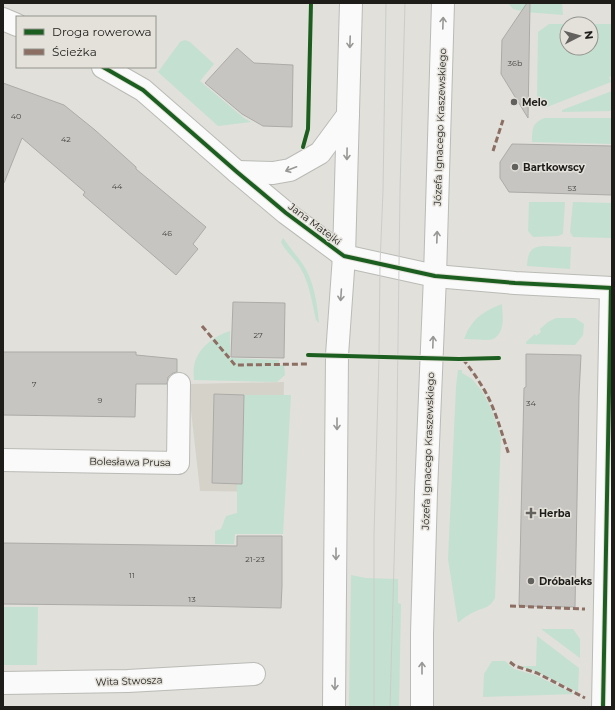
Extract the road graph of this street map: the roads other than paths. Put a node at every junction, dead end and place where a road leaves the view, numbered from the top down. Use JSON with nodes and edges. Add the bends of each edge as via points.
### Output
{"nodes":[{"id":1,"x":351,"y":3,"type":"edge"},
{"id":2,"x":443,"y":3,"type":"edge"},
{"id":3,"x":3,"y":19,"type":"edge"},
{"id":4,"x":16,"y":25,"type":"edge"},
{"id":5,"x":105,"y":68,"type":"edge"},
{"id":6,"x":348,"y":115,"type":"junction"},
{"id":7,"x":237,"y":172,"type":"junction"},
{"id":8,"x":344,"y":256,"type":"junction"},
{"id":9,"x":435,"y":276,"type":"junction"},
{"id":10,"x":612,"y":288,"type":"edge"},
{"id":11,"x":179,"y":384,"type":"dead end"},
{"id":12,"x":3,"y":460,"type":"edge"},
{"id":13,"x":254,"y":674,"type":"dead end"},
{"id":14,"x":3,"y":683,"type":"edge"},
{"id":15,"x":334,"y":707,"type":"edge"},
{"id":16,"x":422,"y":707,"type":"edge"},
{"id":17,"x":603,"y":707,"type":"edge"}],
"edges":[{"from":1,"to":6,"type":"street","one_way":true},
{"from":9,"to":2,"type":"street","name":"Józefa Ignacego Kraszewskiego","one_way":true},
{"from":3,"to":4,"type":"street"},
{"from":5,"to":7,"type":"street","name":"Jana Matejki","via":[[143,90]]},
{"from":6,"to":7,"type":"street","one_way":true,"via":[[320,153],[290,170],[273,173]]},
{"from":6,"to":8,"type":"street","one_way":true},
{"from":7,"to":8,"type":"street","name":"Jana Matejki"},
{"from":8,"to":9,"type":"street","name":"Jana Matejki"},
{"from":8,"to":15,"type":"street","one_way":true,"via":[[337,355]]},
{"from":9,"to":10,"type":"street","name":"Jana Matejki"},
{"from":16,"to":9,"type":"street","name":"Józefa Ignacego Kraszewskiego","one_way":true,"via":[[426,492]]},
{"from":10,"to":17,"type":"street"},
{"from":11,"to":12,"type":"street","name":"Bolesława Prusa","via":[[178,463]]},
{"from":13,"to":14,"type":"street","name":"Wita Stwosza","via":[[128,681]]}]}
